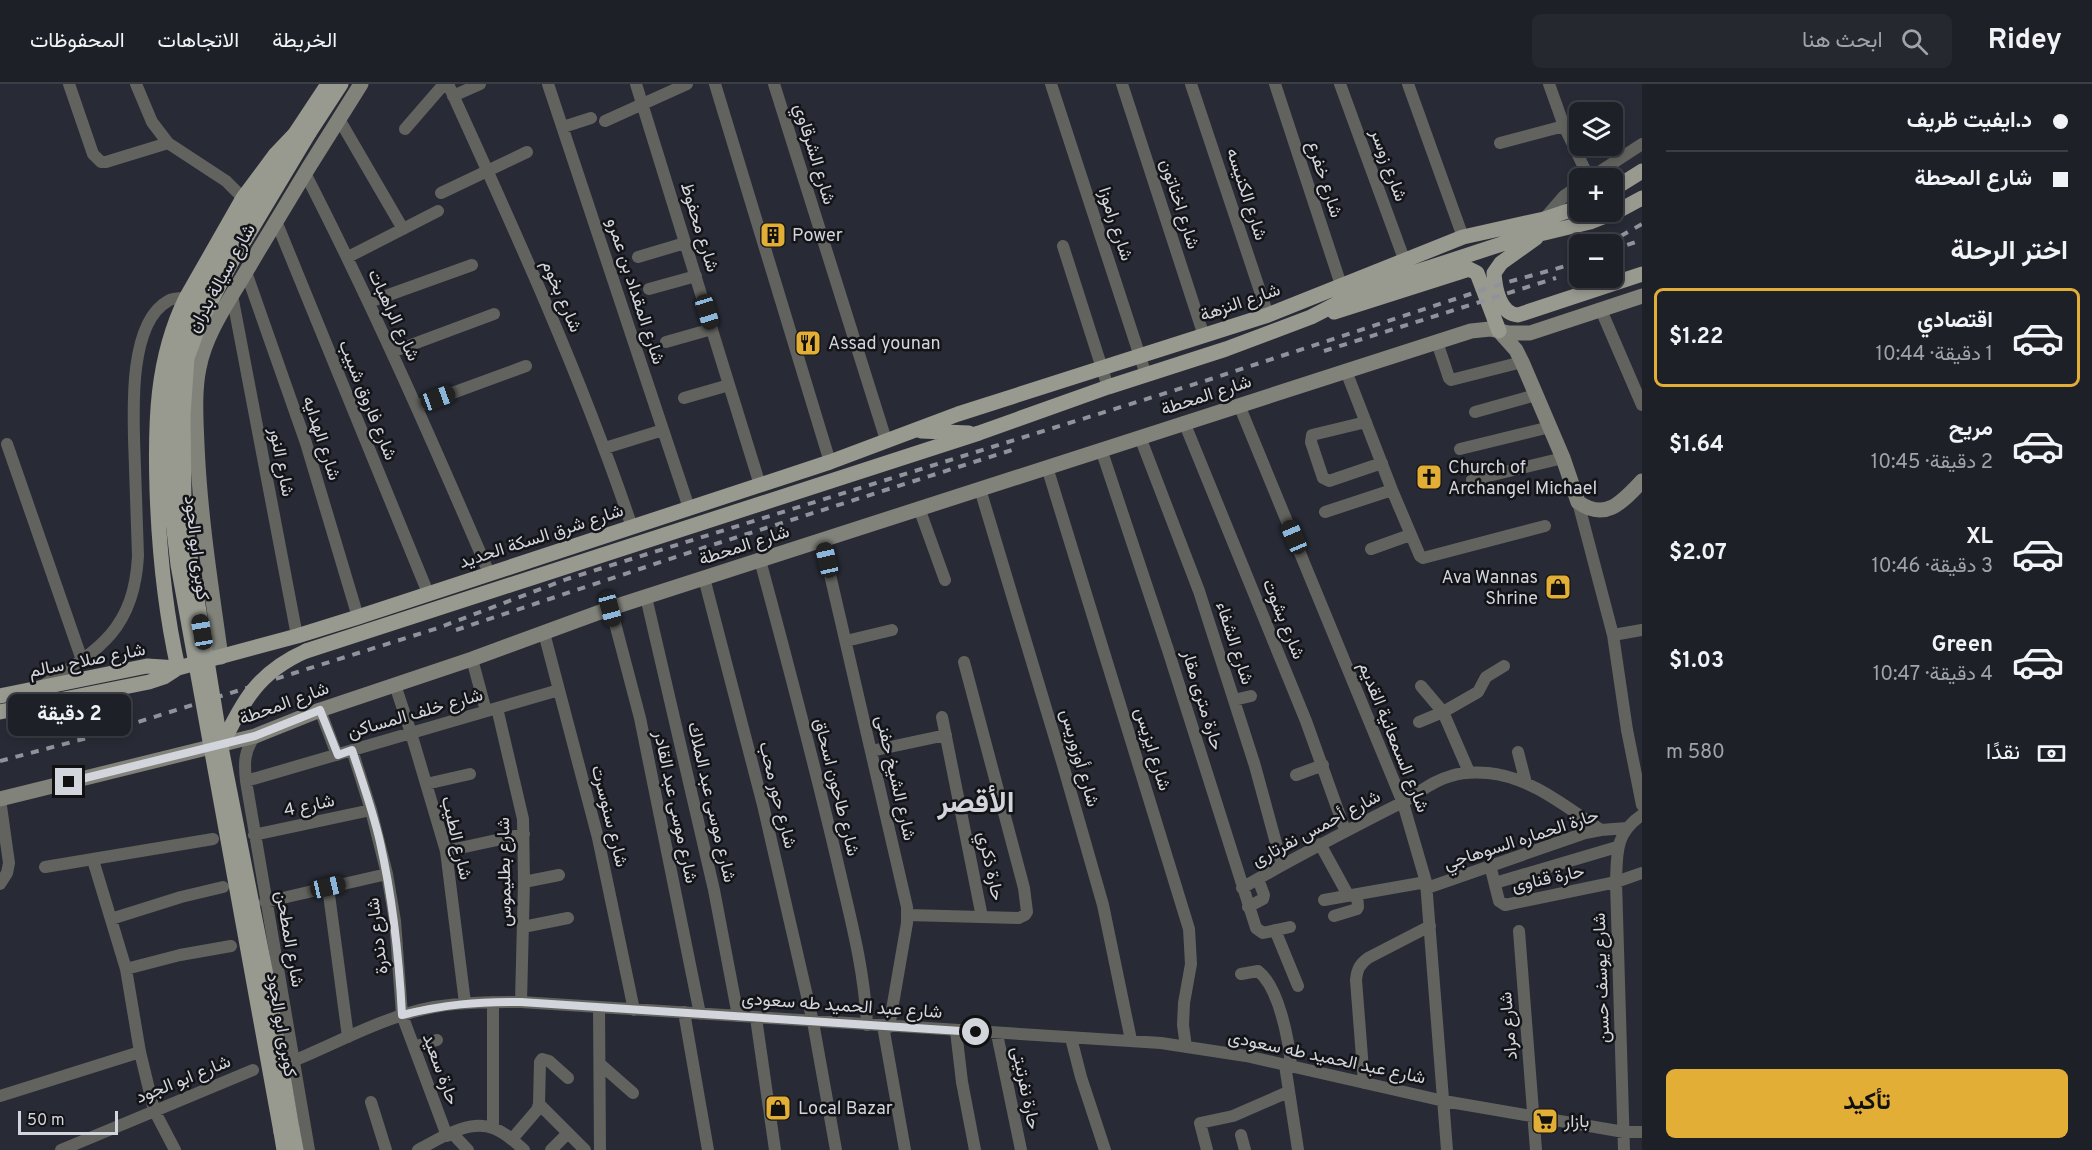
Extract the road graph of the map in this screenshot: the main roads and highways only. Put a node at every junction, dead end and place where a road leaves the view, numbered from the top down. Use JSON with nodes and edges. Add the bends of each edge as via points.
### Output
{"nodes":[{"id":1,"x":328,"y":84,"type":"edge"},
{"id":2,"x":341,"y":84,"type":"edge"},
{"id":3,"x":361,"y":84,"type":"edge"},
{"id":4,"x":302,"y":134,"type":"junction"},
{"id":5,"x":1642,"y":171,"type":"edge"},
{"id":6,"x":1623,"y":183,"type":"edge"},
{"id":7,"x":1642,"y":198,"type":"edge"},
{"id":8,"x":1569,"y":213,"type":"edge"},
{"id":9,"x":1544,"y":226,"type":"junction"},
{"id":10,"x":1642,"y":274,"type":"edge"},
{"id":11,"x":1642,"y":296,"type":"edge"},
{"id":12,"x":1311,"y":318,"type":"junction"},
{"id":13,"x":1499,"y":331,"type":"junction"},
{"id":14,"x":912,"y":430,"type":"junction"},
{"id":15,"x":979,"y":433,"type":"junction"},
{"id":16,"x":1640,"y":489,"type":"edge"},
{"id":17,"x":221,"y":657,"type":"junction"},
{"id":18,"x":178,"y":668,"type":"junction"},
{"id":19,"x":0,"y":696,"type":"edge"},
{"id":20,"x":0,"y":712,"type":"edge"},
{"id":21,"x":221,"y":747,"type":"junction"},
{"id":22,"x":0,"y":799,"type":"edge"},
{"id":23,"x":286,"y":1131,"type":"junction"},
{"id":24,"x":284,"y":1150,"type":"edge"},
{"id":25,"x":296,"y":1150,"type":"edge"}],
"edges":[{"from":1,"to":4,"type":"main road","name":"شارع سيالة بدران"},
{"from":2,"to":4,"type":"main road","name":"شارع سيالة بدران"},
{"from":3,"to":17,"type":"main road","name":"شارع سيالة بدران","via":[[232,295],[200,362],[196,385],[200,497]]},
{"from":4,"to":18,"type":"main road","name":"شارع سيالة بدران","via":[[275,155],[243,198],[177,315],[165,351],[155,430],[162,571]]},
{"from":4,"to":21,"type":"main road","name":"كوبرى ابو الجود","bridge":true,"via":[[201,320],[185,372],[185,524]]},
{"from":4,"to":23,"type":"main road","name":"كوبرى ابو الجود","bridge":true,"via":[[284,150],[220,257],[183,331],[173,371],[170,415],[171,504],[178,565]]},
{"from":5,"to":6,"type":"main road"},
{"from":7,"to":9,"type":"main road","name":"شارع النزهة","via":[[1590,222]]},
{"from":8,"to":9,"type":"main road","name":"شارع النزهة"},
{"from":9,"to":10,"type":"main road","via":[[1496,267],[1494,280],[1502,307],[1512,315]]},
{"from":9,"to":12,"type":"main road","name":"شارع النزهة","via":[[1348,298]]},
{"from":9,"to":14,"type":"main road","name":"شارع النزهة","via":[[1463,237],[1268,315]]},
{"from":11,"to":13,"type":"main road","via":[[1530,333]]},
{"from":12,"to":13,"type":"main road","via":[[1469,269],[1477,273]]},
{"from":12,"to":15,"type":"main road","name":"شارع النزهة"},
{"from":13,"to":16,"type":"main road","via":[[1522,362],[1578,501],[1591,509],[1606,510]]},
{"from":13,"to":22,"type":"main road","name":"شارع المحطة","via":[[1480,328],[919,508],[610,609],[255,736]]},
{"from":14,"to":15,"type":"main road"},
{"from":14,"to":17,"type":"main road","name":"شارع شرق السكة الحديد","via":[[760,485],[297,636]]},
{"from":15,"to":21,"type":"main road","name":"شارع النزهة","bridge":true,"via":[[306,651],[260,680],[238,710]]},
{"from":17,"to":18,"type":"main road","name":"شارع شرق السكة الحديد"},
{"from":18,"to":19,"type":"main road","name":"شارع صلاح سالم","via":[[147,666]]},
{"from":18,"to":20,"type":"main road","name":"شارع صلاح سالم","via":[[149,682]]},
{"from":21,"to":23,"type":"main road","name":"كوبرى ابو الجود","bridge":true,"via":[[266,975]]},
{"from":23,"to":24,"type":"main road"},
{"from":23,"to":25,"type":"main road"}]}
